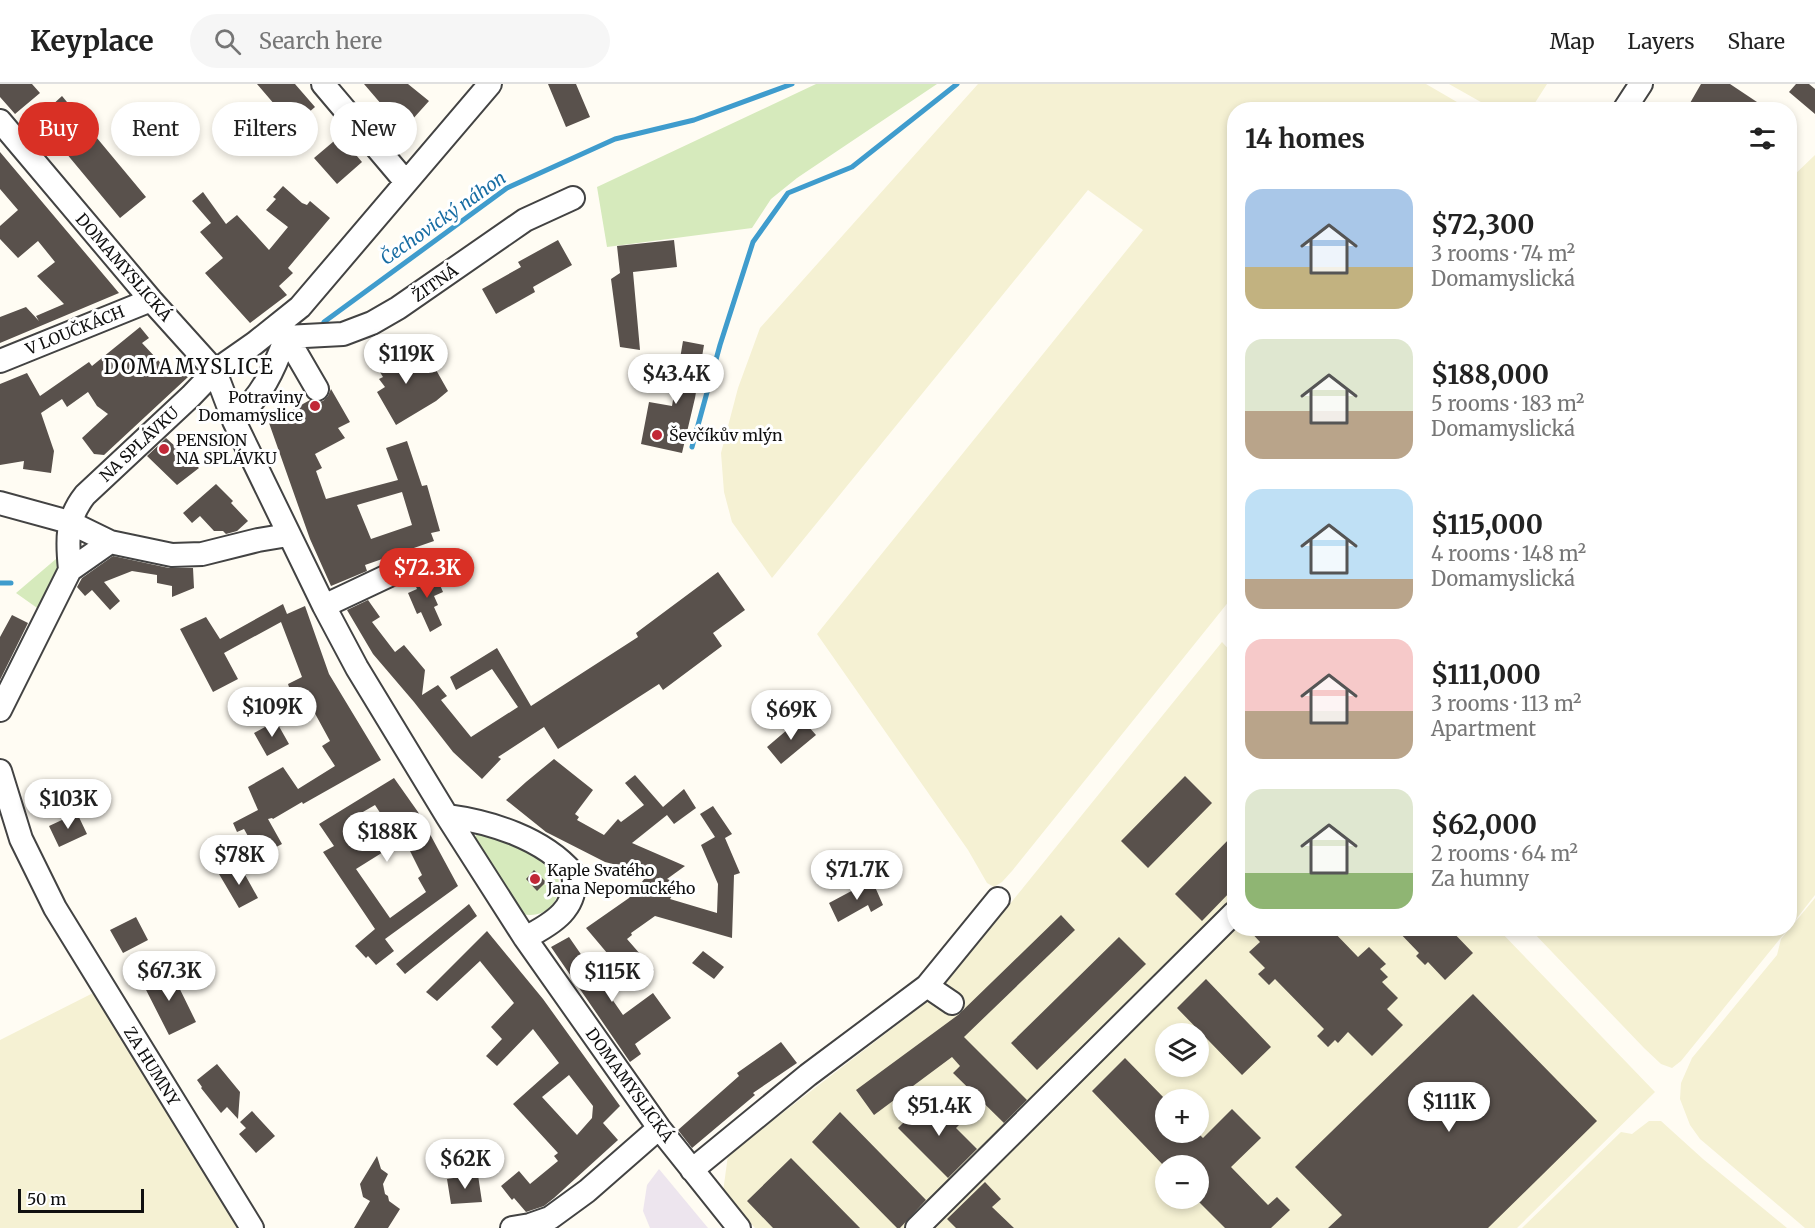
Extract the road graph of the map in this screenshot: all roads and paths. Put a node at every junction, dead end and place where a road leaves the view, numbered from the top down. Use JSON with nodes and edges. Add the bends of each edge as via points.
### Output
{"nodes":[{"id":1,"x":323,"y":84,"type":"edge"},
{"id":2,"x":490,"y":84,"type":"edge"},
{"id":3,"x":1641,"y":84,"type":"edge"},
{"id":4,"x":1629,"y":102,"type":"edge"},
{"id":5,"x":0,"y":121,"type":"edge"},
{"id":6,"x":405,"y":182,"type":"junction"},
{"id":7,"x":573,"y":198,"type":"dead end"},
{"id":8,"x":151,"y":300,"type":"junction"},
{"id":9,"x":283,"y":330,"type":"junction"},
{"id":10,"x":0,"y":361,"type":"edge"},
{"id":11,"x":215,"y":370,"type":"junction"},
{"id":12,"x":316,"y":389,"type":"dead end"},
{"id":13,"x":234,"y":421,"type":"junction"},
{"id":14,"x":0,"y":503,"type":"edge"},
{"id":15,"x":69,"y":522,"type":"junction"},
{"id":16,"x":288,"y":535,"type":"junction"},
{"id":17,"x":110,"y":542,"type":"junction"},
{"id":18,"x":70,"y":570,"type":"junction"},
{"id":19,"x":394,"y":573,"type":"dead end"},
{"id":20,"x":324,"y":606,"type":"junction"},
{"id":21,"x":0,"y":710,"type":"edge"},
{"id":22,"x":0,"y":771,"type":"edge"},
{"id":23,"x":447,"y":816,"type":"junction"},
{"id":24,"x":998,"y":899,"type":"dead end"},
{"id":25,"x":1227,"y":920,"type":"edge"},
{"id":26,"x":525,"y":938,"type":"junction"},
{"id":27,"x":927,"y":986,"type":"junction"},
{"id":28,"x":952,"y":1003,"type":"dead end"},
{"id":29,"x":659,"y":1128,"type":"junction"},
{"id":30,"x":692,"y":1170,"type":"junction"},
{"id":31,"x":252,"y":1228,"type":"edge"},
{"id":32,"x":512,"y":1228,"type":"edge"},
{"id":33,"x":739,"y":1228,"type":"edge"},
{"id":34,"x":917,"y":1228,"type":"edge"}],
"edges":[{"from":1,"to":6,"type":"street"},
{"from":2,"to":6,"type":"street"},
{"from":3,"to":4,"type":"street"},
{"from":5,"to":8,"type":"street","name":"DOMAMYSLICKÁ"},
{"from":6,"to":9,"type":"street"},
{"from":7,"to":9,"type":"street","name":"ŽITNÁ","via":[[525,220],[372,323],[343,334]]},
{"from":8,"to":10,"type":"street","name":"V LOUČKÁCH"},
{"from":8,"to":11,"type":"street","name":"DOMAMYSLICKÁ"},
{"from":9,"to":11,"type":"street"},
{"from":9,"to":12,"type":"street"},
{"from":9,"to":13,"type":"street","via":[[275,368],[259,395]]},
{"from":11,"to":13,"type":"street","name":"DOMAMYSLICKÁ"},
{"from":11,"to":15,"type":"street","name":"NA SPLÁVKU","via":[[85,495]]},
{"from":13,"to":16,"type":"street","name":"DOMAMYSLICKÁ"},
{"from":14,"to":15,"type":"street"},
{"from":15,"to":17,"type":"street"},
{"from":15,"to":18,"type":"street"},
{"from":16,"to":17,"type":"street","via":[[202,554],[172,555]]},
{"from":16,"to":20,"type":"street","name":"DOMAMYSLICKÁ"},
{"from":17,"to":18,"type":"street"},
{"from":18,"to":21,"type":"street"},
{"from":19,"to":20,"type":"street"},
{"from":20,"to":23,"type":"street","name":"DOMAMYSLICKÁ"},
{"from":22,"to":31,"type":"street","name":"ZA HUMNY","via":[[21,839],[55,908]]},
{"from":23,"to":26,"type":"street","name":"DOMAMYSLICKÁ"},
{"from":23,"to":26,"type":"street","via":[[470,819],[516,835],[557,858],[573,873],[574,891],[567,909]]},
{"from":24,"to":27,"type":"street"},
{"from":25,"to":34,"type":"street"},
{"from":26,"to":29,"type":"street","name":"DOMAMYSLICKÁ"},
{"from":27,"to":28,"type":"street"},
{"from":27,"to":30,"type":"street","via":[[808,1075]]},
{"from":29,"to":30,"type":"street","name":"DOMAMYSLICKÁ"},
{"from":29,"to":32,"type":"street","via":[[587,1191],[549,1218]]},
{"from":30,"to":33,"type":"street","name":"DOMAMYSLICKÁ"}]}
